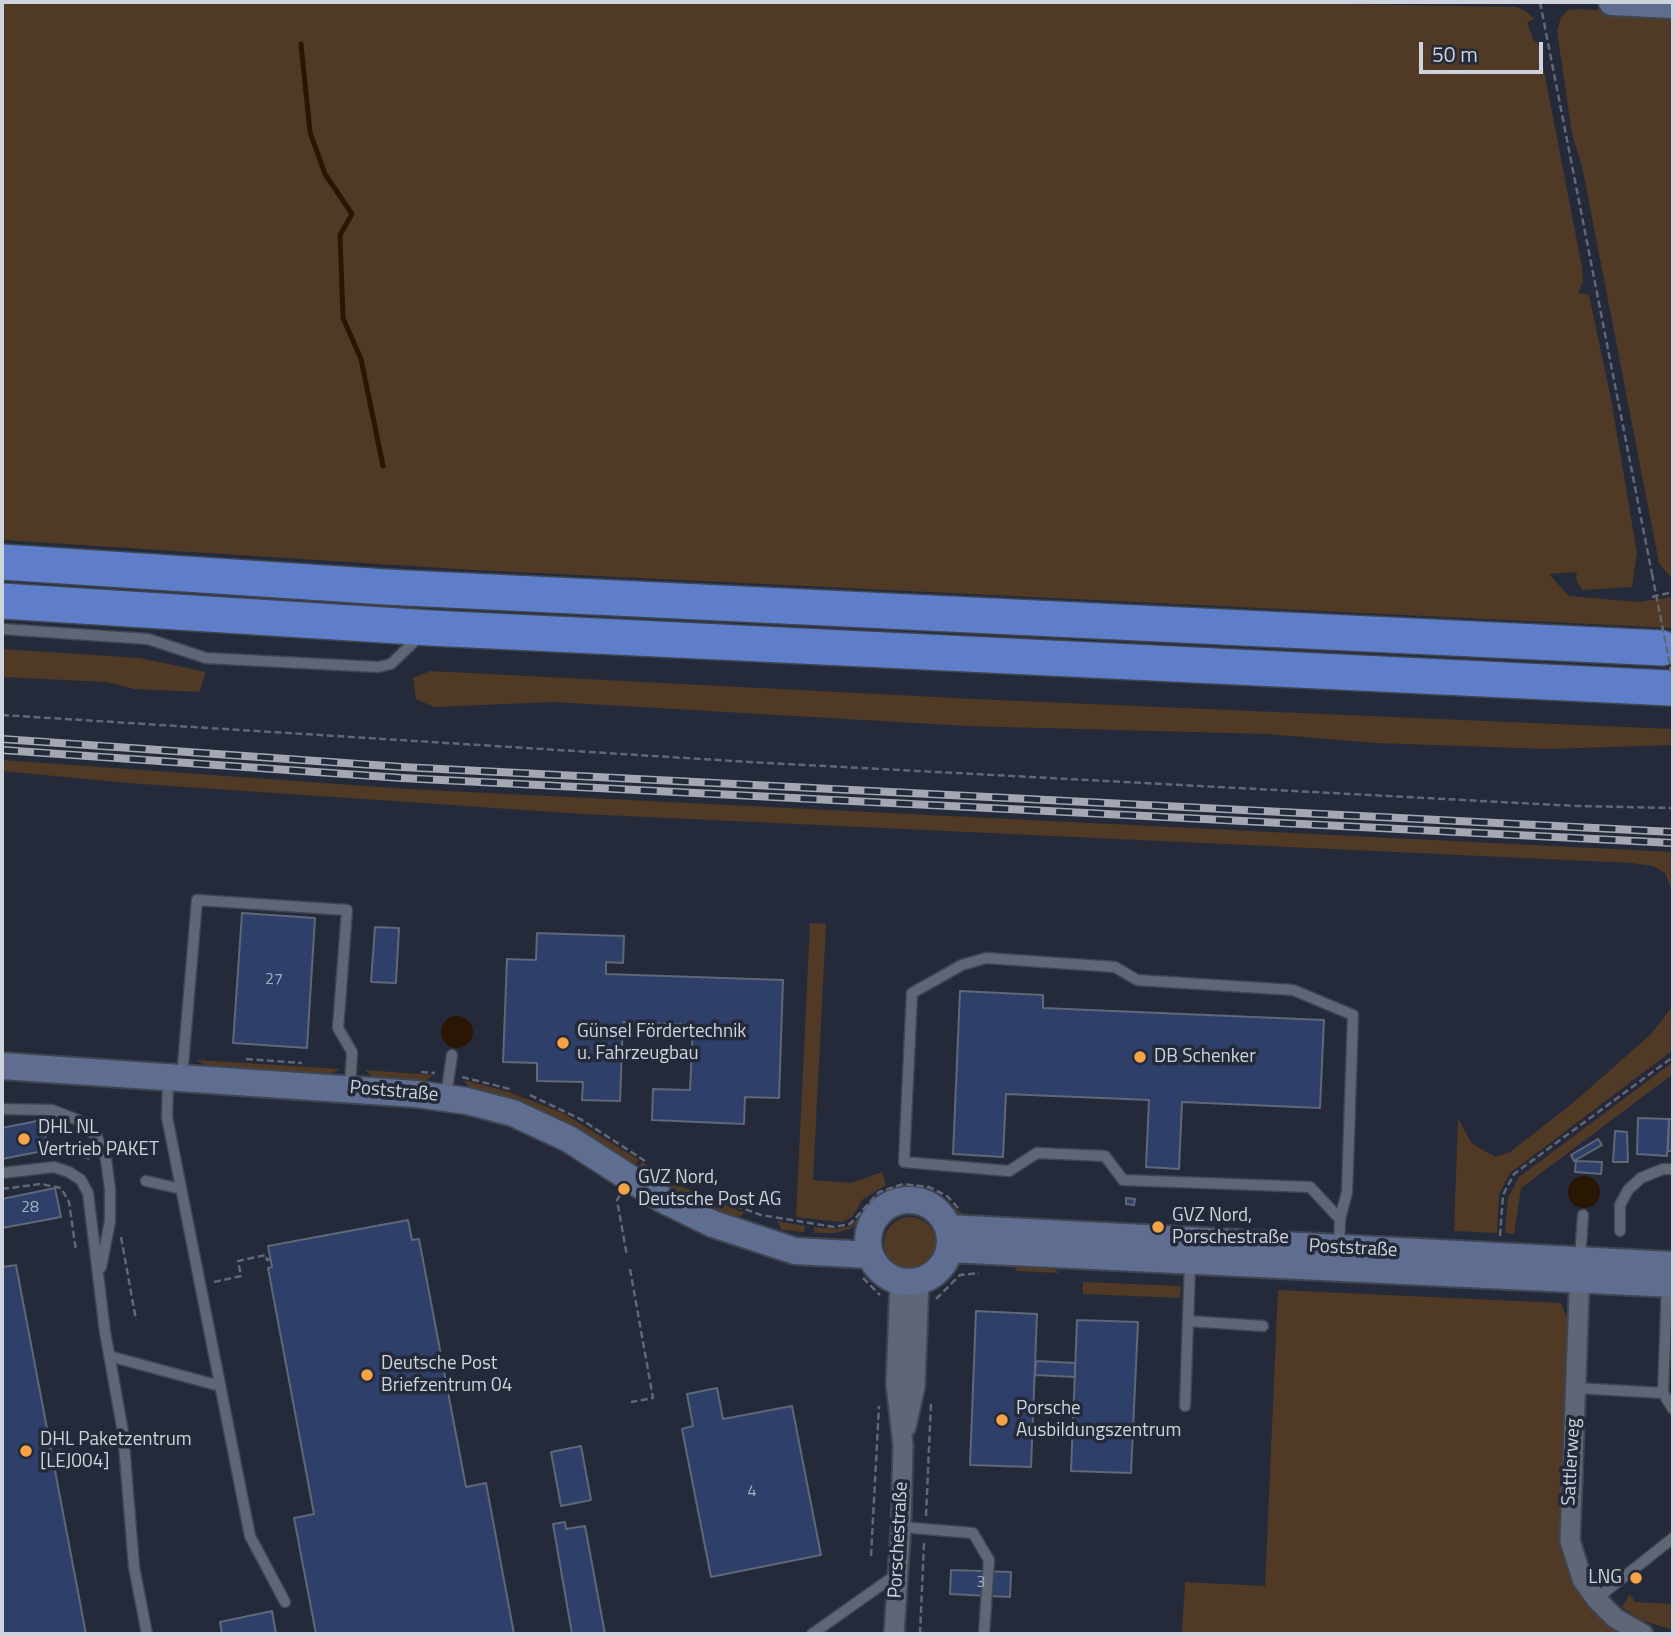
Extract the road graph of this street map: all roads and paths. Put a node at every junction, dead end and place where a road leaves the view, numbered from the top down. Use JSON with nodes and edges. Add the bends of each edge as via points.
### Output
{"nodes":[{"id":1,"x":1540,"y":2,"type":"edge"},
{"id":2,"x":1612,"y":2,"type":"edge"},
{"id":3,"x":1673,"y":5,"type":"edge"},
{"id":4,"x":2,"y":562,"type":"edge"},
{"id":5,"x":1673,"y":592,"type":"edge"},
{"id":6,"x":1652,"y":597,"type":"dead end"},
{"id":7,"x":2,"y":601,"type":"edge"},
{"id":8,"x":430,"y":628,"type":"junction"},
{"id":9,"x":2,"y":629,"type":"edge"},
{"id":10,"x":1670,"y":663,"type":"edge"},
{"id":11,"x":2,"y":715,"type":"edge"},
{"id":12,"x":1673,"y":808,"type":"edge"},
{"id":13,"x":452,"y":1055,"type":"dead end"},
{"id":14,"x":1673,"y":1056,"type":"edge"},
{"id":15,"x":2,"y":1066,"type":"edge"},
{"id":16,"x":175,"y":1077,"type":"junction"},
{"id":17,"x":448,"y":1086,"type":"junction"},
{"id":18,"x":349,"y":1088,"type":"junction"},
{"id":19,"x":516,"y":1091,"type":"dead end"},
{"id":20,"x":526,"y":1094,"type":"dead end"},
{"id":21,"x":2,"y":1109,"type":"edge"},
{"id":22,"x":653,"y":1166,"type":"dead end"},
{"id":23,"x":1673,"y":1169,"type":"edge"},
{"id":24,"x":2,"y":1173,"type":"edge"},
{"id":25,"x":146,"y":1181,"type":"dead end"},
{"id":26,"x":612,"y":1187,"type":"dead end"},
{"id":27,"x":2,"y":1189,"type":"edge"},
{"id":28,"x":181,"y":1189,"type":"junction"},
{"id":29,"x":704,"y":1194,"type":"dead end"},
{"id":30,"x":617,"y":1200,"type":"dead end"},
{"id":31,"x":631,"y":1200,"type":"dead end"},
{"id":32,"x":1583,"y":1215,"type":"dead end"},
{"id":33,"x":1340,"y":1219,"type":"junction"},
{"id":34,"x":810,"y":1223,"type":"junction"},
{"id":35,"x":119,"y":1228,"type":"dead end"},
{"id":36,"x":809,"y":1230,"type":"dead end"},
{"id":37,"x":954,"y":1230,"type":"junction"},
{"id":38,"x":1620,"y":1231,"type":"dead end"},
{"id":39,"x":869,"y":1246,"type":"junction"},
{"id":40,"x":1339,"y":1248,"type":"junction"},
{"id":41,"x":76,"y":1251,"type":"dead end"},
{"id":42,"x":627,"y":1256,"type":"dead end"},
{"id":43,"x":1499,"y":1256,"type":"junction"},
{"id":44,"x":271,"y":1259,"type":"dead end"},
{"id":45,"x":1190,"y":1263,"type":"junction"},
{"id":46,"x":630,"y":1269,"type":"dead end"},
{"id":47,"x":1580,"y":1270,"type":"junction"},
{"id":48,"x":981,"y":1273,"type":"dead end"},
{"id":49,"x":98,"y":1278,"type":"junction"},
{"id":50,"x":1671,"y":1278,"type":"edge"},
{"id":51,"x":200,"y":1284,"type":"junction"},
{"id":52,"x":901,"y":1286,"type":"junction"},
{"id":53,"x":883,"y":1305,"type":"dead end"},
{"id":54,"x":936,"y":1310,"type":"dead end"},
{"id":55,"x":136,"y":1320,"type":"dead end"},
{"id":56,"x":1188,"y":1321,"type":"junction"},
{"id":57,"x":1263,"y":1325,"type":"dead end"},
{"id":58,"x":109,"y":1356,"type":"junction"},
{"id":59,"x":220,"y":1386,"type":"junction"},
{"id":60,"x":1575,"y":1388,"type":"junction"},
{"id":61,"x":1663,"y":1392,"type":"junction"},
{"id":62,"x":880,"y":1396,"type":"dead end"},
{"id":63,"x":931,"y":1399,"type":"dead end"},
{"id":64,"x":631,"y":1402,"type":"dead end"},
{"id":65,"x":1185,"y":1406,"type":"dead end"},
{"id":66,"x":1673,"y":1409,"type":"edge"},
{"id":67,"x":901,"y":1527,"type":"junction"},
{"id":68,"x":925,"y":1529,"type":"junction"},
{"id":69,"x":1673,"y":1538,"type":"edge"},
{"id":70,"x":871,"y":1556,"type":"dead end"},
{"id":71,"x":898,"y":1572,"type":"junction"},
{"id":72,"x":1596,"y":1599,"type":"junction"},
{"id":73,"x":285,"y":1602,"type":"dead end"},
{"id":74,"x":146,"y":1634,"type":"edge"},
{"id":75,"x":812,"y":1634,"type":"edge"},
{"id":76,"x":894,"y":1634,"type":"edge"},
{"id":77,"x":920,"y":1634,"type":"edge"},
{"id":78,"x":984,"y":1634,"type":"edge"},
{"id":79,"x":1643,"y":1634,"type":"edge"}],
"edges":[{"from":1,"to":10,"type":"path","bridge":true},
{"from":2,"to":3,"type":"street"},
{"from":4,"to":10,"type":"highway"},
{"from":5,"to":6,"type":"path"},
{"from":7,"to":8,"type":"highway"},
{"from":8,"to":9,"type":"lane","via":[[391,664],[378,667],[206,658],[148,639]]},
{"from":8,"to":10,"type":"highway"},
{"from":11,"to":12,"type":"path","via":[[735,761]]},
{"from":13,"to":17,"type":"lane"},
{"from":14,"to":43,"type":"path","via":[[1514,1174],[1503,1195]]},
{"from":15,"to":16,"type":"street","name":"Poststraße"},
{"from":16,"to":18,"type":"street","name":"Poststraße"},
{"from":16,"to":18,"type":"lane","via":[[197,900],[347,910],[338,1028],[352,1052]]},
{"from":16,"to":28,"type":"lane","via":[[167,1117]]},
{"from":17,"to":18,"type":"street","name":"Poststraße"},
{"from":17,"to":19,"type":"path"},
{"from":17,"to":39,"type":"street","name":"Poststraße","via":[[569,1139],[676,1207],[713,1224],[754,1237]]},
{"from":20,"to":22,"type":"path","via":[[582,1120]]},
{"from":21,"to":49,"type":"lane","via":[[52,1110],[78,1120],[97,1137],[110,1189],[110,1221]]},
{"from":23,"to":38,"type":"lane","via":[[1641,1178],[1628,1190],[1620,1205]]},
{"from":24,"to":49,"type":"lane","via":[[54,1167],[81,1180],[88,1193]]},
{"from":25,"to":28,"type":"lane"},
{"from":26,"to":31,"type":"path"},
{"from":27,"to":41,"type":"path","via":[[41,1184],[61,1188],[69,1202]]},
{"from":28,"to":51,"type":"lane"},
{"from":29,"to":34,"type":"path","via":[[761,1215]]},
{"from":30,"to":42,"type":"path"},
{"from":32,"to":47,"type":"lane"},
{"from":33,"to":33,"type":"lane","via":[[1347,1192],[1353,1015],[1293,990],[1137,980],[1115,967],[986,958],[962,965],[912,993],[904,1162],[1010,1171],[1037,1153],[1105,1156],[1123,1180],[1311,1187]]},
{"from":33,"to":40,"type":"lane"},
{"from":34,"to":36,"type":"path"},
{"from":34,"to":37,"type":"path","via":[[850,1224],[879,1192],[903,1184],[929,1187]]},
{"from":35,"to":55,"type":"path"},
{"from":37,"to":39,"type":"street","via":[[928,1205],[907,1200],[882,1210]]},
{"from":37,"to":40,"type":"street","name":"Poststraße"},
{"from":37,"to":45,"type":"street","name":"Poststraße"},
{"from":37,"to":52,"type":"street","via":[[939,1269]]},
{"from":39,"to":52,"type":"street","via":[[887,1275]]},
{"from":40,"to":43,"type":"street","name":"Poststraße"},
{"from":43,"to":47,"type":"street","name":"Poststraße"},
{"from":44,"to":51,"type":"path","via":[[266,1255],[238,1261],[241,1276]]},
{"from":45,"to":47,"type":"street","name":"Poststraße"},
{"from":45,"to":56,"type":"lane"},
{"from":46,"to":64,"type":"path","via":[[653,1398]]},
{"from":47,"to":50,"type":"street","name":"Poststraße"},
{"from":47,"to":60,"type":"street","name":"Sattlerweg"},
{"from":48,"to":54,"type":"path","via":[[960,1275],[937,1298]]},
{"from":49,"to":58,"type":"lane"},
{"from":50,"to":61,"type":"lane"},
{"from":51,"to":59,"type":"lane"},
{"from":52,"to":53,"type":"path"},
{"from":52,"to":67,"type":"street","name":"Porschestraße","via":[[896,1384],[903,1445]]},
{"from":56,"to":57,"type":"lane"},
{"from":56,"to":65,"type":"lane"},
{"from":58,"to":59,"type":"lane"},
{"from":58,"to":74,"type":"lane","via":[[123,1432],[134,1567]]},
{"from":59,"to":73,"type":"lane","via":[[250,1536]]},
{"from":60,"to":61,"type":"lane"},
{"from":60,"to":72,"type":"street","name":"Sattlerweg","via":[[1570,1541],[1582,1579]]},
{"from":61,"to":66,"type":"lane"},
{"from":62,"to":70,"type":"path"},
{"from":63,"to":68,"type":"path"},
{"from":67,"to":68,"type":"lane"},
{"from":67,"to":71,"type":"street","name":"Porschestraße"},
{"from":68,"to":77,"type":"path"},
{"from":68,"to":78,"type":"lane","via":[[973,1533],[989,1560]]},
{"from":69,"to":72,"type":"lane"},
{"from":71,"to":75,"type":"lane"},
{"from":71,"to":76,"type":"street","name":"Porschestraße"},
{"from":72,"to":79,"type":"street","name":"Sattlerweg","via":[[1615,1618]]}]}
